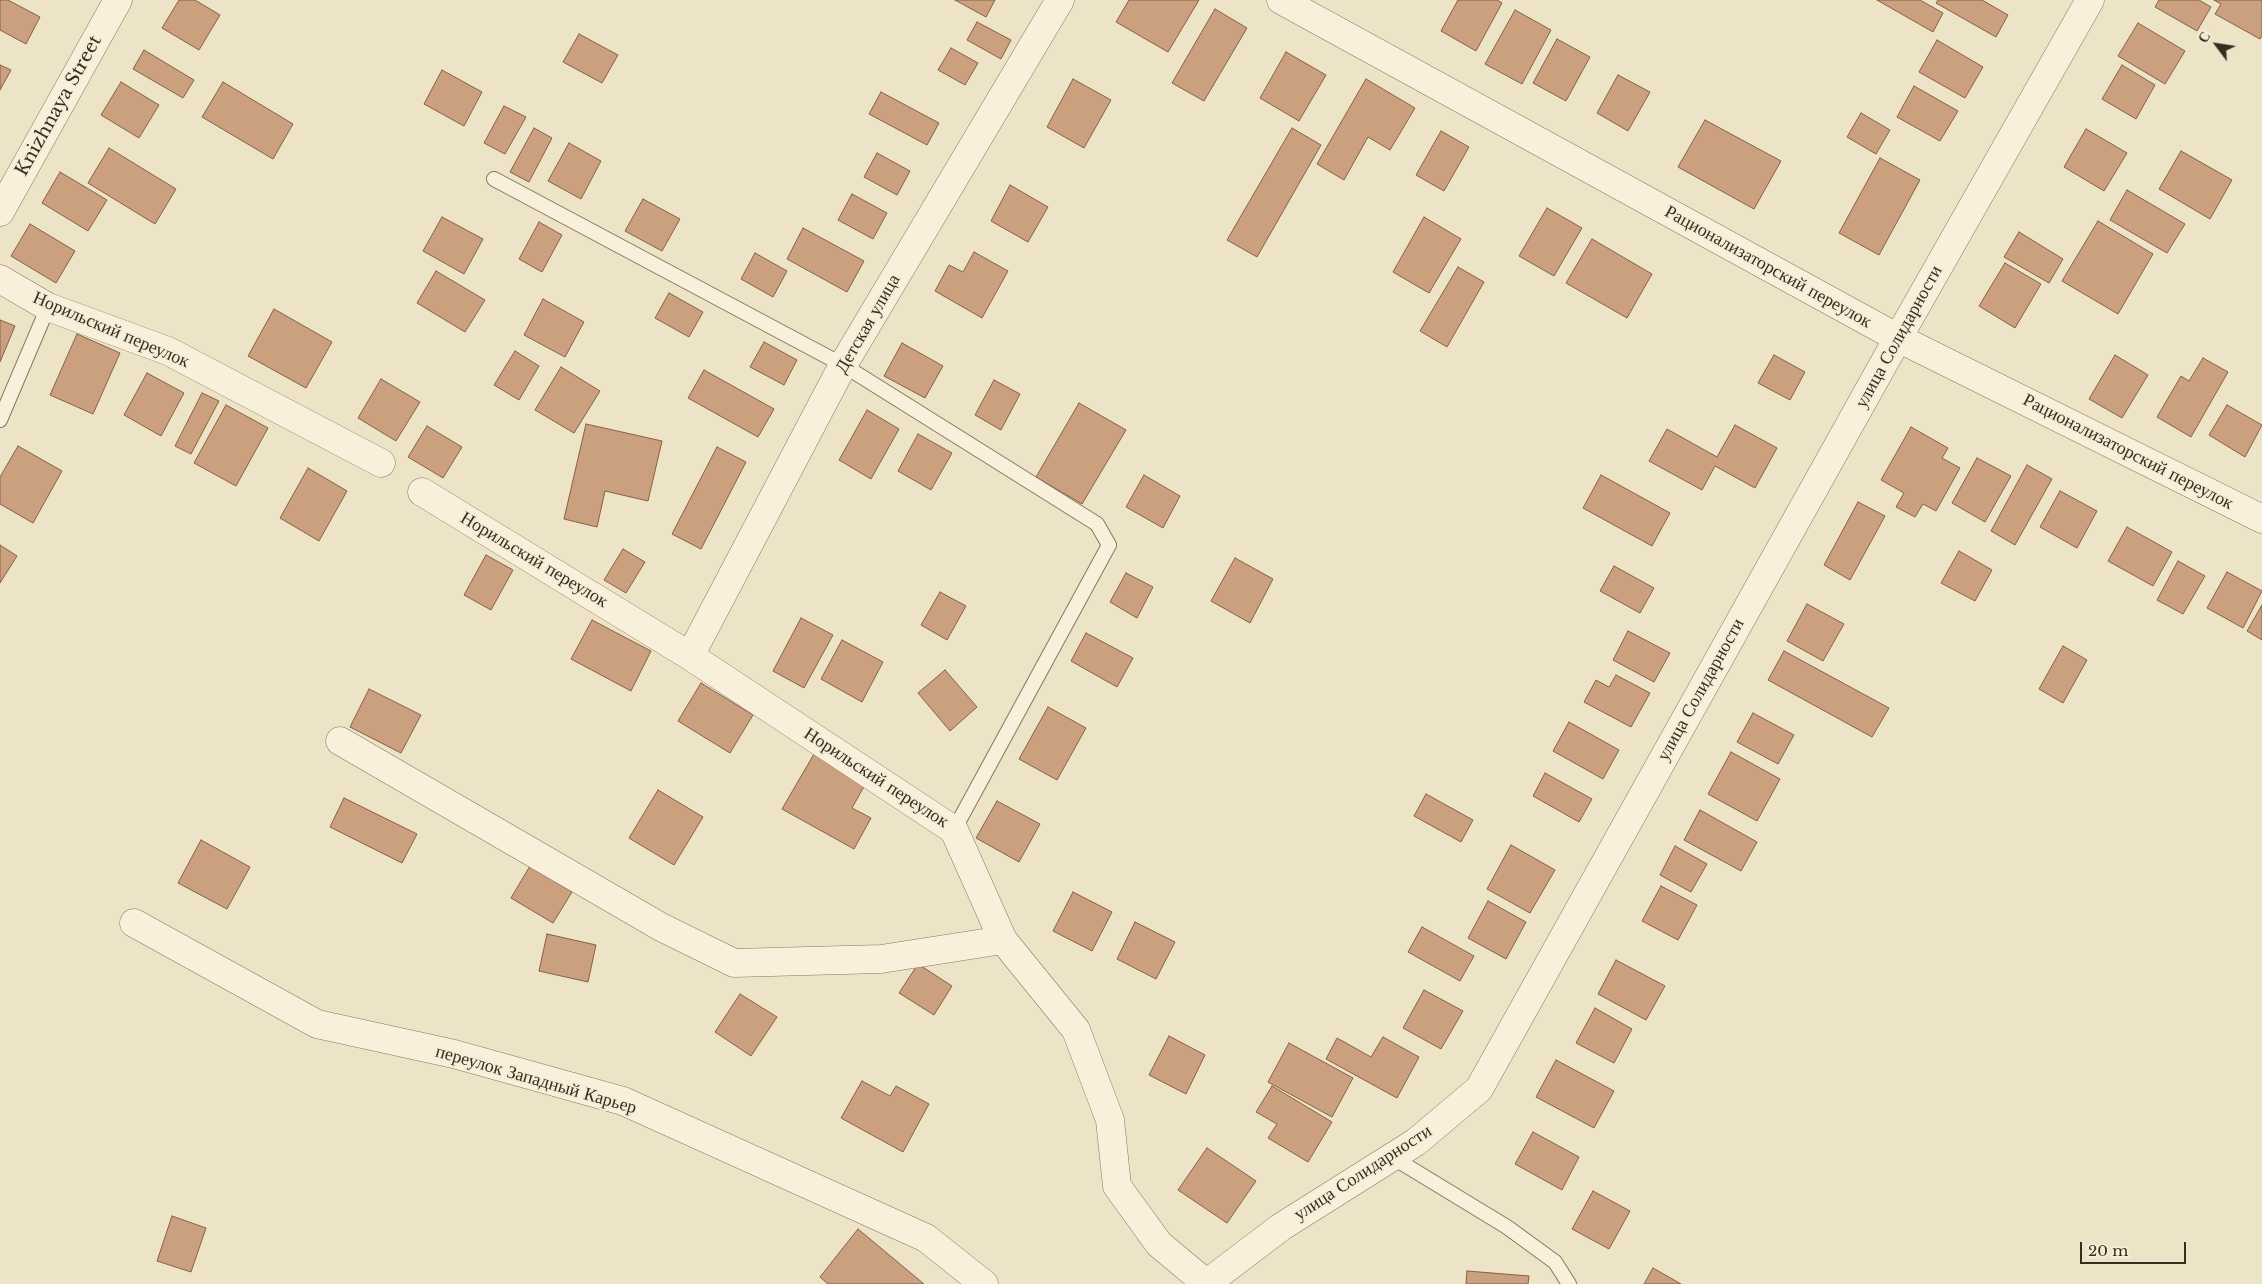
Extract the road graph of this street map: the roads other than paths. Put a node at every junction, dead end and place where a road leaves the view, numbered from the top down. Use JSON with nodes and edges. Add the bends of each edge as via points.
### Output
{"nodes":[{"id":1,"x":118,"y":0,"type":"edge"},
{"id":2,"x":1060,"y":0,"type":"edge"},
{"id":3,"x":1281,"y":0,"type":"edge"},
{"id":4,"x":2090,"y":0,"type":"edge"},
{"id":5,"x":494,"y":179,"type":"dead end"},
{"id":6,"x":0,"y":212,"type":"edge"},
{"id":7,"x":0,"y":279,"type":"edge"},
{"id":8,"x":48,"y":306,"type":"junction"},
{"id":9,"x":1898,"y":338,"type":"junction"},
{"id":10,"x":843,"y":365,"type":"junction"},
{"id":11,"x":0,"y":420,"type":"edge"},
{"id":12,"x":381,"y":463,"type":"dead end"},
{"id":13,"x":422,"y":492,"type":"dead end"},
{"id":14,"x":2262,"y":519,"type":"edge"},
{"id":15,"x":690,"y":656,"type":"junction"},
{"id":16,"x":340,"y":741,"type":"dead end"},
{"id":17,"x":954,"y":830,"type":"junction"},
{"id":18,"x":134,"y":923,"type":"dead end"},
{"id":19,"x":1004,"y":940,"type":"junction"},
{"id":20,"x":1392,"y":1157,"type":"junction"},
{"id":21,"x":984,"y":1284,"type":"edge"},
{"id":22,"x":1206,"y":1284,"type":"edge"},
{"id":23,"x":1569,"y":1284,"type":"edge"}],
"edges":[{"from":1,"to":6,"type":"street","name":"Knizhnaya Street"},
{"from":2,"to":10,"type":"street","name":"Детская улица"},
{"from":3,"to":9,"type":"street","name":"Рационализаторский переулок"},
{"from":4,"to":9,"type":"street","name":"улица Солидарности"},
{"from":5,"to":10,"type":"lane"},
{"from":7,"to":8,"type":"street","name":"Норильский переулок"},
{"from":8,"to":11,"type":"lane"},
{"from":8,"to":12,"type":"street","name":"Норильский переулок","via":[[168,351]]},
{"from":9,"to":14,"type":"street","name":"Рационализаторский переулок"},
{"from":9,"to":20,"type":"street","name":"улица Солидарности","via":[[1479,1088],[1416,1142]]},
{"from":10,"to":15,"type":"street","name":"Детская улица"},
{"from":10,"to":17,"type":"lane","via":[[1097,524],[1109,545]]},
{"from":13,"to":15,"type":"street","name":"Норильский переулок"},
{"from":15,"to":17,"type":"street","name":"Норильский переулок"},
{"from":16,"to":19,"type":"street","via":[[661,927],[734,963],[882,958]]},
{"from":17,"to":19,"type":"street","name":"Норильский переулок"},
{"from":18,"to":21,"type":"street","name":"переулок Западный Карьер","via":[[317,1024],[454,1054],[623,1101],[926,1238]]},
{"from":19,"to":22,"type":"street","name":"Норильский переулок","via":[[1076,1030],[1110,1120],[1116,1186],[1159,1244]]},
{"from":20,"to":22,"type":"street","name":"улица Солидарности","via":[[1281,1227]]},
{"from":20,"to":23,"type":"lane","via":[[1507,1227],[1555,1262]]}]}
